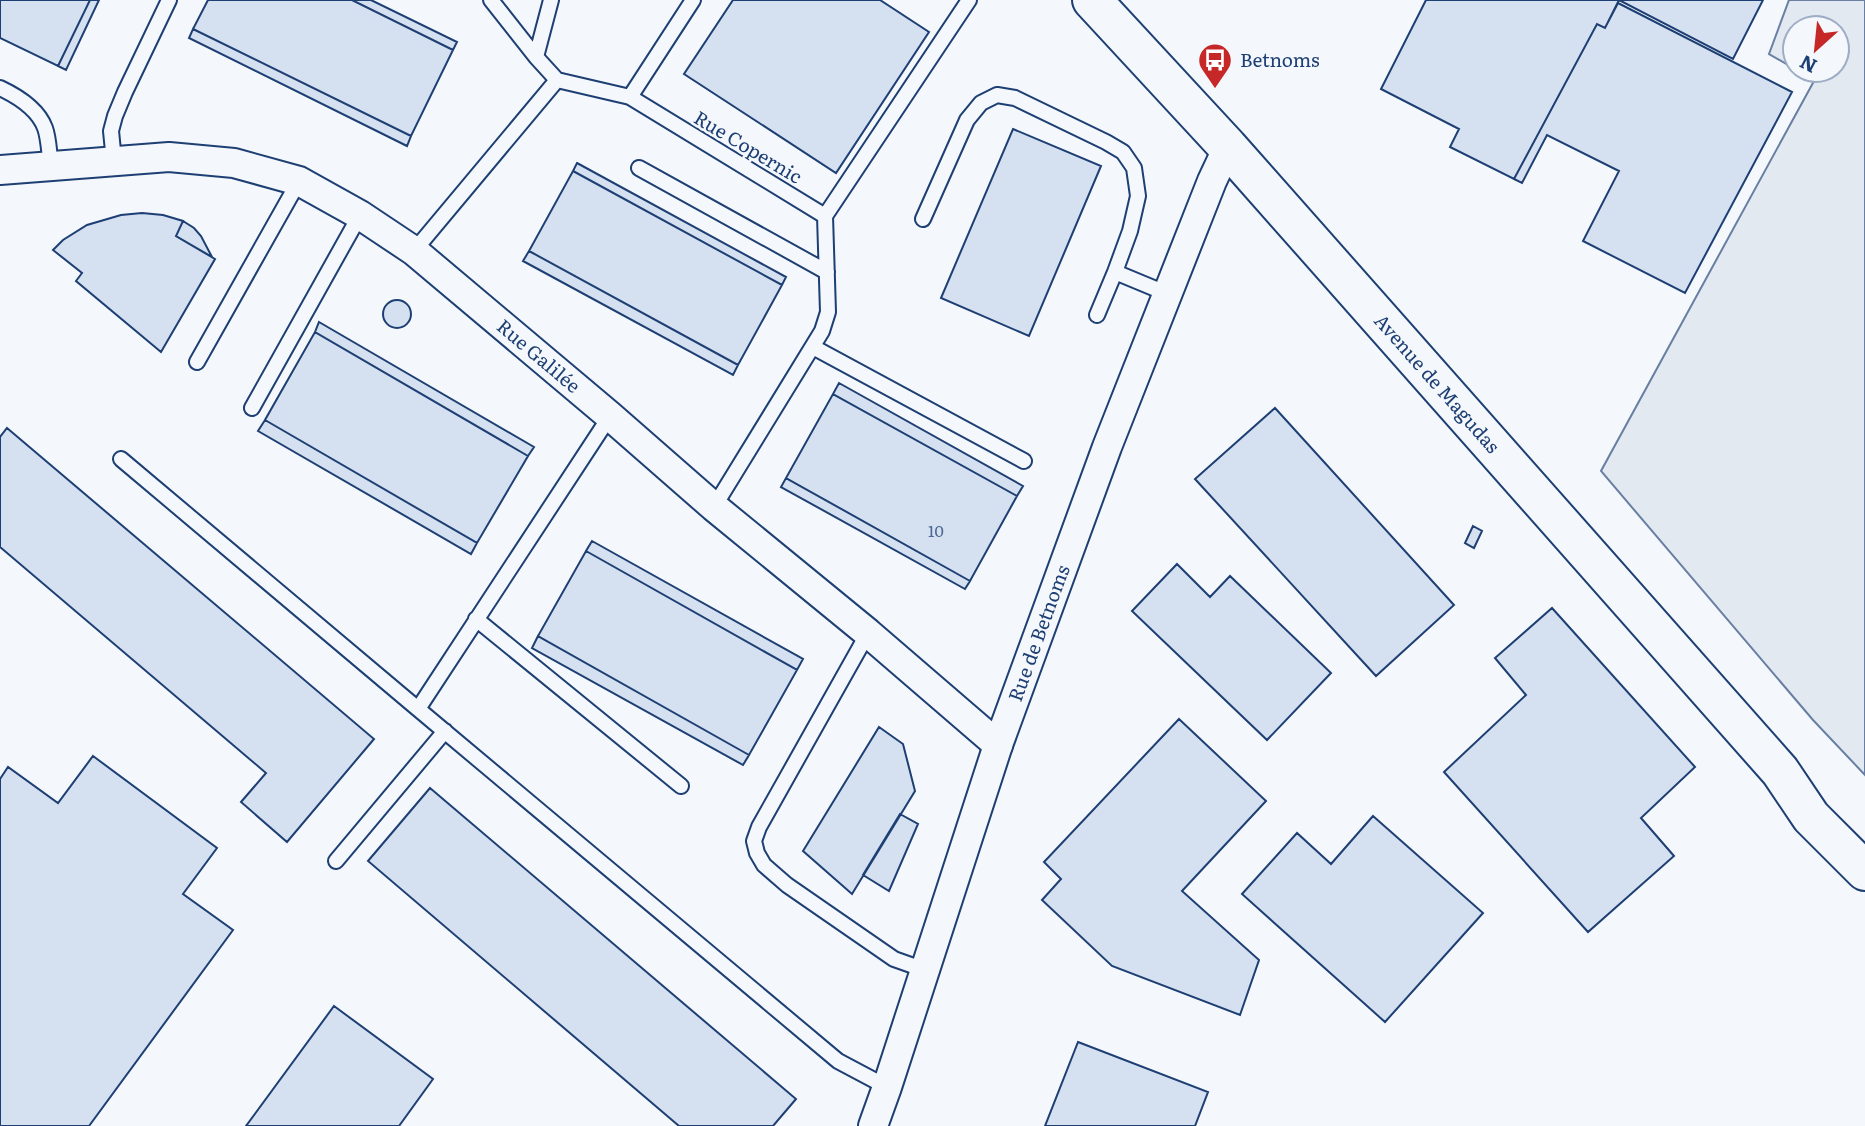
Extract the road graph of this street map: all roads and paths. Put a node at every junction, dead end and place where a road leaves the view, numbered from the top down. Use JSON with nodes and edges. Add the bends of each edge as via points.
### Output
{"nodes":[{"id":1,"x":169,"y":0,"type":"edge"},
{"id":2,"x":491,"y":0,"type":"edge"},
{"id":3,"x":551,"y":0,"type":"edge"},
{"id":4,"x":693,"y":0,"type":"edge"},
{"id":5,"x":969,"y":0,"type":"edge"},
{"id":6,"x":1092,"y":0,"type":"edge"},
{"id":7,"x":536,"y":57,"type":"junction"},
{"id":8,"x":557,"y":80,"type":"junction"},
{"id":9,"x":0,"y":88,"type":"edge"},
{"id":10,"x":630,"y":97,"type":"junction"},
{"id":11,"x":1227,"y":147,"type":"junction"},
{"id":12,"x":114,"y":161,"type":"junction"},
{"id":13,"x":51,"y":166,"type":"junction"},
{"id":14,"x":639,"y":168,"type":"dead end"},
{"id":15,"x":0,"y":170,"type":"edge"},
{"id":16,"x":299,"y":181,"type":"junction"},
{"id":17,"x":360,"y":215,"type":"junction"},
{"id":18,"x":825,"y":216,"type":"junction"},
{"id":19,"x":923,"y":219,"type":"dead end"},
{"id":20,"x":414,"y":251,"type":"junction"},
{"id":21,"x":827,"y":272,"type":"junction"},
{"id":22,"x":1115,"y":272,"type":"junction"},
{"id":23,"x":1167,"y":294,"type":"junction"},
{"id":24,"x":1097,"y":315,"type":"dead end"},
{"id":25,"x":813,"y":347,"type":"junction"},
{"id":26,"x":197,"y":362,"type":"dead end"},
{"id":27,"x":252,"y":408,"type":"dead end"},
{"id":28,"x":610,"y":416,"type":"junction"},
{"id":29,"x":121,"y":459,"type":"dead end"},
{"id":30,"x":1024,"y":461,"type":"dead end"},
{"id":31,"x":714,"y":507,"type":"junction"},
{"id":32,"x":476,"y":619,"type":"junction"},
{"id":33,"x":868,"y":633,"type":"junction"},
{"id":34,"x":418,"y":709,"type":"junction"},
{"id":35,"x":445,"y":732,"type":"junction"},
{"id":36,"x":998,"y":745,"type":"junction"},
{"id":37,"x":1780,"y":771,"type":"junction"},
{"id":38,"x":681,"y":786,"type":"dead end"},
{"id":39,"x":1865,"y":836,"type":"edge"},
{"id":40,"x":336,"y":861,"type":"dead end"},
{"id":41,"x":1865,"y":872,"type":"edge"},
{"id":42,"x":925,"y":970,"type":"junction"},
{"id":43,"x":887,"y":1087,"type":"junction"},
{"id":44,"x":873,"y":1126,"type":"edge"}],
"edges":[{"from":1,"to":12,"type":"lane","via":[[115,116],[111,131]]},
{"from":2,"to":7,"type":"lane"},
{"from":3,"to":7,"type":"lane"},
{"from":4,"to":10,"type":"lane"},
{"from":5,"to":18,"type":"lane"},
{"from":6,"to":11,"type":"main road","name":"Avenue de Magudas"},
{"from":7,"to":8,"type":"lane"},
{"from":8,"to":10,"type":"lane","name":"Rue Copernic"},
{"from":8,"to":20,"type":"lane"},
{"from":9,"to":13,"type":"lane","via":[[24,103],[45,128]]},
{"from":10,"to":18,"type":"lane","name":"Rue Copernic"},
{"from":11,"to":23,"type":"street","name":"Rue de Betnoms"},
{"from":11,"to":37,"type":"main road","name":"Avenue de Magudas"},
{"from":12,"to":13,"type":"street","name":"Rue Galilée"},
{"from":12,"to":16,"type":"street","name":"Rue Galilée","via":[[169,156],[234,163]]},
{"from":13,"to":15,"type":"street","name":"Rue Galilée"},
{"from":14,"to":21,"type":"lane"},
{"from":16,"to":17,"type":"street","name":"Rue Galilée"},
{"from":16,"to":26,"type":"lane"},
{"from":17,"to":20,"type":"street","name":"Rue Galilée"},
{"from":17,"to":27,"type":"lane"},
{"from":18,"to":21,"type":"lane"},
{"from":19,"to":22,"type":"lane","via":[[967,120],[981,103],[997,95],[1015,98],[1124,152],[1134,168],[1138,196]]},
{"from":20,"to":28,"type":"street","name":"Rue Galilée"},
{"from":21,"to":25,"type":"lane","via":[[828,312]]},
{"from":22,"to":23,"type":"lane"},
{"from":22,"to":24,"type":"lane"},
{"from":23,"to":36,"type":"street","name":"Rue de Betnoms"},
{"from":25,"to":30,"type":"lane"},
{"from":25,"to":31,"type":"lane"},
{"from":28,"to":31,"type":"street","name":"Rue Galilée"},
{"from":28,"to":32,"type":"lane"},
{"from":29,"to":34,"type":"lane"},
{"from":31,"to":33,"type":"street","name":"Rue Galilée"},
{"from":32,"to":34,"type":"lane"},
{"from":32,"to":38,"type":"lane"},
{"from":33,"to":36,"type":"street","name":"Rue Galilée"},
{"from":33,"to":42,"type":"lane","via":[[754,841],[764,865],[787,886],[894,958]]},
{"from":34,"to":35,"type":"lane"},
{"from":35,"to":40,"type":"lane"},
{"from":35,"to":43,"type":"lane","via":[[838,1061]]},
{"from":36,"to":42,"type":"street","name":"Rue de Betnoms"},
{"from":37,"to":39,"type":"main road","name":"Avenue de Magudas","via":[[1828,803]]},
{"from":37,"to":41,"type":"main road","name":"Avenue de Magudas","via":[[1811,817]]},
{"from":42,"to":43,"type":"street","name":"Rue de Betnoms"},
{"from":43,"to":44,"type":"street","name":"Rue de Betnoms"}]}
